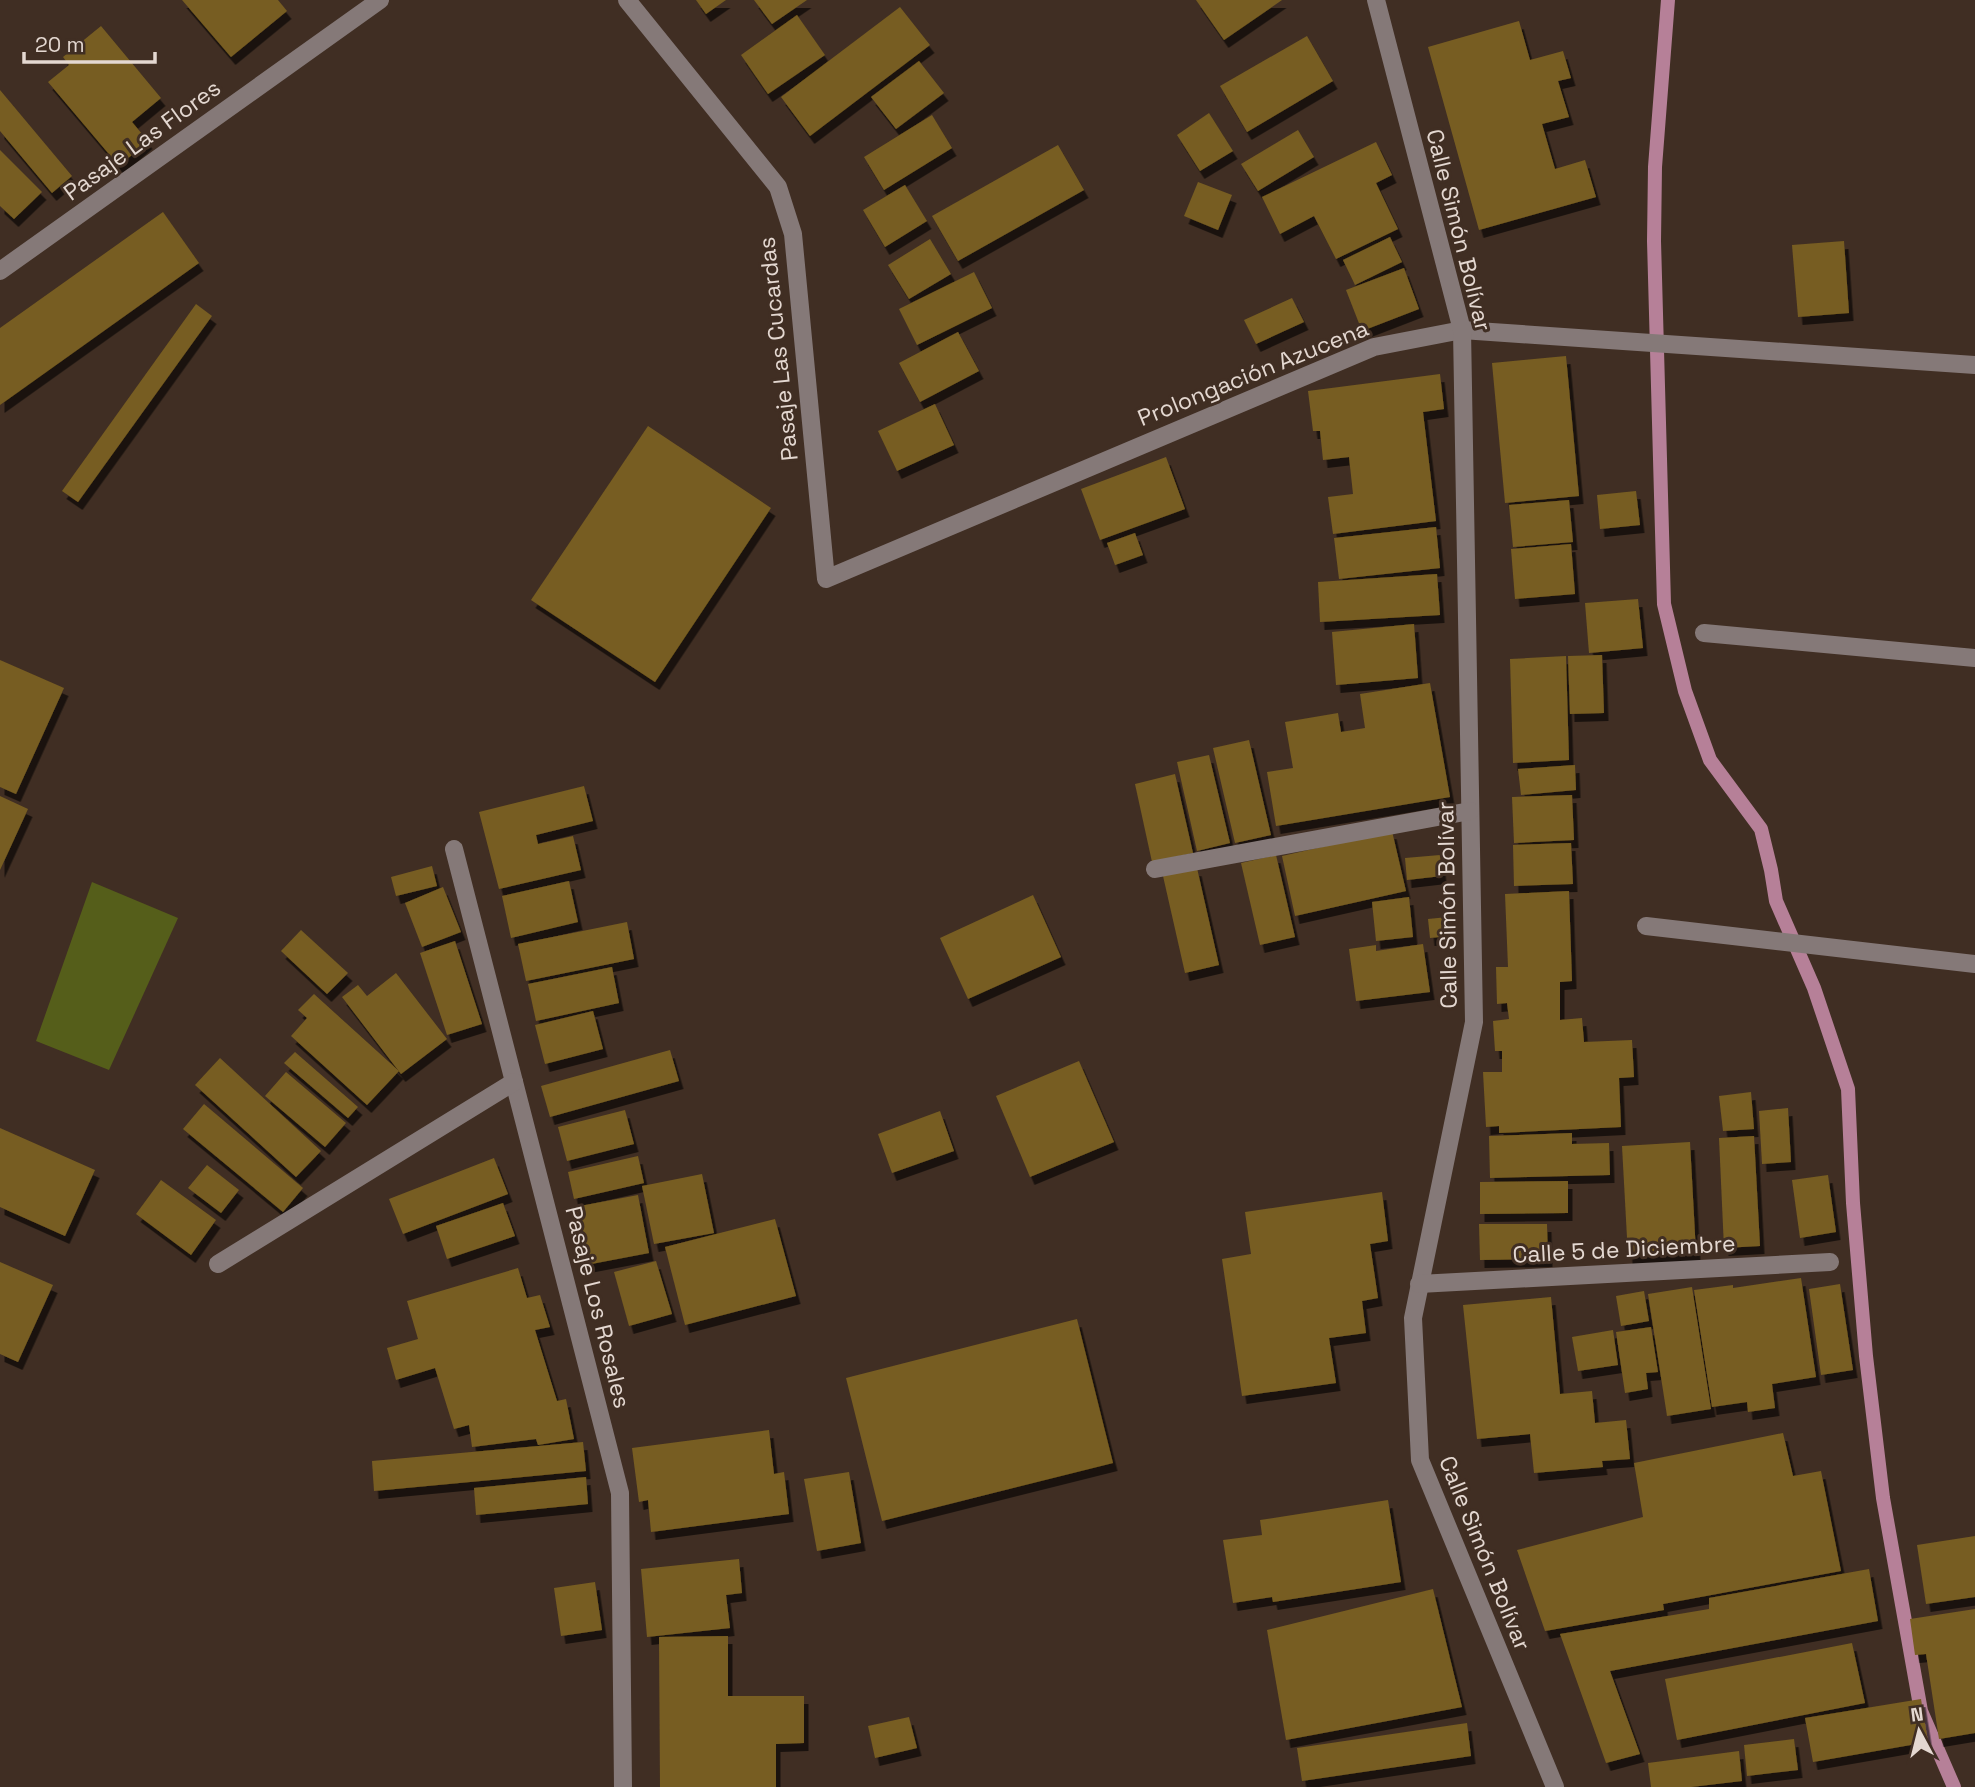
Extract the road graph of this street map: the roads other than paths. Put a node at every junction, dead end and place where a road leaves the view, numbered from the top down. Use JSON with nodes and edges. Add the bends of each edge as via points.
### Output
{"nodes":[{"id":1,"x":380,"y":0,"type":"edge"},
{"id":2,"x":627,"y":0,"type":"edge"},
{"id":3,"x":1376,"y":0,"type":"edge"},
{"id":4,"x":0,"y":271,"type":"edge"},
{"id":5,"x":1462,"y":330,"type":"junction"},
{"id":6,"x":1975,"y":365,"type":"edge"},
{"id":7,"x":826,"y":579,"type":"joint"},
{"id":8,"x":1704,"y":633,"type":"dead end"},
{"id":9,"x":1975,"y":658,"type":"edge"},
{"id":10,"x":1470,"y":811,"type":"junction"},
{"id":11,"x":454,"y":849,"type":"dead end"},
{"id":12,"x":1155,"y":869,"type":"dead end"},
{"id":13,"x":1646,"y":926,"type":"dead end"},
{"id":14,"x":1975,"y":964,"type":"edge"},
{"id":15,"x":514,"y":1082,"type":"junction"},
{"id":16,"x":1830,"y":1262,"type":"dead end"},
{"id":17,"x":218,"y":1264,"type":"dead end"},
{"id":18,"x":1419,"y":1284,"type":"junction"},
{"id":19,"x":623,"y":1787,"type":"edge"},
{"id":20,"x":1555,"y":1787,"type":"edge"}],
"edges":[{"from":1,"to":4,"type":"street","name":"Pasaje Las Flores"},
{"from":2,"to":7,"type":"street","name":"Pasaje Las Cucardas","via":[[778,187],[793,234]]},
{"from":3,"to":5,"type":"street","name":"Calle Simón Bolívar"},
{"from":5,"to":6,"type":"street","name":"Prolongación Azucena"},
{"from":5,"to":7,"type":"street","name":"Prolongación Azucena","via":[[1374,347]]},
{"from":5,"to":10,"type":"street","name":"Calle Simón Bolívar"},
{"from":8,"to":9,"type":"street"},
{"from":10,"to":12,"type":"street"},
{"from":10,"to":18,"type":"street","name":"Calle Simón Bolívar","via":[[1474,1022]]},
{"from":11,"to":15,"type":"street","name":"Pasaje Los Rosales"},
{"from":13,"to":14,"type":"street"},
{"from":15,"to":17,"type":"street"},
{"from":15,"to":19,"type":"street","name":"Pasaje Los Rosales","via":[[620,1493]]},
{"from":16,"to":18,"type":"street","name":"Calle 5 de Diciembre"},
{"from":18,"to":20,"type":"street","name":"Calle Simón Bolívar","via":[[1413,1318],[1420,1460]]}]}
